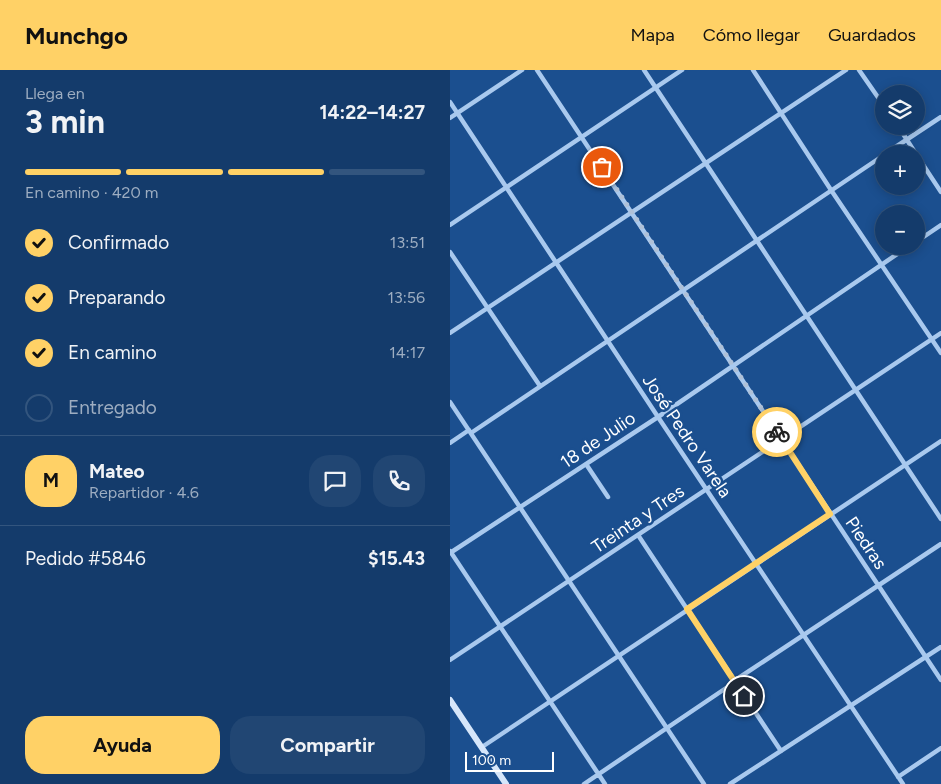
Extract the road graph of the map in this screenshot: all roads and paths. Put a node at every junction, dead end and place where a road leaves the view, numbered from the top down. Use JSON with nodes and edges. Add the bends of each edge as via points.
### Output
{"nodes":[{"id":1,"x":522,"y":70,"type":"edge"},
{"id":2,"x":537,"y":70,"type":"edge"},
{"id":3,"x":644,"y":70,"type":"edge"},
{"id":4,"x":682,"y":70,"type":"edge"},
{"id":5,"x":753,"y":70,"type":"edge"},
{"id":6,"x":846,"y":70,"type":"edge"},
{"id":7,"x":859,"y":70,"type":"edge"},
{"id":8,"x":656,"y":88,"type":"junction"},
{"id":9,"x":875,"y":93,"type":"edge"},
{"id":10,"x":450,"y":102,"type":"edge"},
{"id":11,"x":457,"y":113,"type":"junction"},
{"id":12,"x":781,"y":114,"type":"junction"},
{"id":13,"x":941,"y":117,"type":"edge"},
{"id":14,"x":450,"y":118,"type":"edge"},
{"id":15,"x":904,"y":135,"type":"edge"},
{"id":16,"x":582,"y":137,"type":"junction"},
{"id":17,"x":907,"y":140,"type":"junction"},
{"id":18,"x":899,"y":145,"type":"edge"},
{"id":19,"x":910,"y":145,"type":"edge"},
{"id":20,"x":875,"y":161,"type":"edge"},
{"id":21,"x":706,"y":163,"type":"junction"},
{"id":22,"x":925,"y":168,"type":"edge"},
{"id":23,"x":506,"y":188,"type":"junction"},
{"id":24,"x":831,"y":190,"type":"junction"},
{"id":25,"x":941,"y":192,"type":"edge"},
{"id":26,"x":632,"y":212,"type":"junction"},
{"id":27,"x":450,"y":225,"type":"edge"},
{"id":28,"x":941,"y":225,"type":"edge"},
{"id":29,"x":925,"y":236,"type":"edge"},
{"id":30,"x":757,"y":240,"type":"junction"},
{"id":31,"x":450,"y":252,"type":"edge"},
{"id":32,"x":896,"y":255,"type":"edge"},
{"id":33,"x":556,"y":263,"type":"junction"},
{"id":34,"x":881,"y":265,"type":"junction"},
{"id":35,"x":683,"y":289,"type":"junction"},
{"id":36,"x":488,"y":308,"type":"junction"},
{"id":37,"x":807,"y":316,"type":"junction"},
{"id":38,"x":450,"y":333,"type":"edge"},
{"id":39,"x":941,"y":333,"type":"edge"},
{"id":40,"x":932,"y":339,"type":"junction"},
{"id":41,"x":608,"y":342,"type":"junction"},
{"id":42,"x":941,"y":353,"type":"edge"},
{"id":43,"x":733,"y":366,"type":"junction"},
{"id":44,"x":540,"y":386,"type":"junction"},
{"id":45,"x":856,"y":390,"type":"junction"},
{"id":46,"x":450,"y":402,"type":"edge"},
{"id":47,"x":658,"y":417,"type":"junction"},
{"id":48,"x":470,"y":431,"type":"junction"},
{"id":49,"x":782,"y":439,"type":"junction"},
{"id":50,"x":941,"y":441,"type":"edge"},
{"id":51,"x":450,"y":443,"type":"edge"},
{"id":52,"x":586,"y":464,"type":"junction"},
{"id":53,"x":905,"y":465,"type":"junction"},
{"id":54,"x":706,"y":490,"type":"junction"},
{"id":55,"x":608,"y":497,"type":"dead end"},
{"id":56,"x":520,"y":508,"type":"junction"},
{"id":57,"x":830,"y":514,"type":"junction"},
{"id":58,"x":941,"y":518,"type":"edge"},
{"id":59,"x":638,"y":535,"type":"junction"},
{"id":60,"x":941,"y":544,"type":"edge"},
{"id":61,"x":450,"y":552,"type":"edge"},
{"id":62,"x":756,"y":564,"type":"junction"},
{"id":63,"x":569,"y":581,"type":"junction"},
{"id":64,"x":878,"y":585,"type":"junction"},
{"id":65,"x":687,"y":609,"type":"junction"},
{"id":66,"x":500,"y":627,"type":"junction"},
{"id":67,"x":803,"y":635,"type":"junction"},
{"id":68,"x":941,"y":646,"type":"edge"},
{"id":69,"x":618,"y":655,"type":"junction"},
{"id":70,"x":926,"y":657,"type":"junction"},
{"id":71,"x":450,"y":660,"type":"edge"},
{"id":72,"x":941,"y":680,"type":"edge"},
{"id":73,"x":735,"y":681,"type":"junction"},
{"id":74,"x":450,"y":700,"type":"edge"},
{"id":75,"x":550,"y":702,"type":"junction"},
{"id":76,"x":850,"y":705,"type":"junction"},
{"id":77,"x":667,"y":729,"type":"junction"},
{"id":78,"x":482,"y":747,"type":"junction"},
{"id":79,"x":941,"y":748,"type":"edge"},
{"id":80,"x":781,"y":751,"type":"junction"},
{"id":81,"x":599,"y":774,"type":"junction"},
{"id":82,"x":898,"y":777,"type":"junction"},
{"id":83,"x":506,"y":784,"type":"edge"},
{"id":84,"x":584,"y":784,"type":"edge"},
{"id":85,"x":605,"y":784,"type":"edge"},
{"id":86,"x":704,"y":784,"type":"edge"},
{"id":87,"x":730,"y":784,"type":"edge"},
{"id":88,"x":903,"y":784,"type":"edge"}],
"edges":[{"from":1,"to":11,"type":"street"},
{"from":2,"to":16,"type":"street","name":"Piedras"},
{"from":3,"to":8,"type":"street"},
{"from":4,"to":8,"type":"street"},
{"from":5,"to":12,"type":"street"},
{"from":6,"to":12,"type":"street"},
{"from":7,"to":9,"type":"street"},
{"from":8,"to":16,"type":"street"},
{"from":8,"to":21,"type":"street"},
{"from":10,"to":11,"type":"street","name":"José Pedro Varela"},
{"from":11,"to":14,"type":"street"},
{"from":11,"to":23,"type":"street","name":"José Pedro Varela"},
{"from":12,"to":21,"type":"street"},
{"from":12,"to":24,"type":"street"},
{"from":13,"to":17,"type":"street"},
{"from":15,"to":17,"type":"street"},
{"from":16,"to":23,"type":"street"},
{"from":16,"to":26,"type":"street","name":"Piedras"},
{"from":17,"to":18,"type":"street"},
{"from":17,"to":19,"type":"street"},
{"from":20,"to":24,"type":"street"},
{"from":21,"to":26,"type":"street"},
{"from":21,"to":30,"type":"street"},
{"from":22,"to":25,"type":"street"},
{"from":23,"to":27,"type":"street"},
{"from":23,"to":33,"type":"street","name":"José Pedro Varela"},
{"from":24,"to":30,"type":"street"},
{"from":24,"to":34,"type":"street"},
{"from":26,"to":33,"type":"street"},
{"from":26,"to":35,"type":"street","name":"Piedras"},
{"from":28,"to":29,"type":"street"},
{"from":30,"to":35,"type":"street"},
{"from":30,"to":37,"type":"street"},
{"from":31,"to":36,"type":"street"},
{"from":32,"to":34,"type":"street","name":"18 de Julio"},
{"from":33,"to":36,"type":"street"},
{"from":33,"to":41,"type":"street","name":"José Pedro Varela"},
{"from":34,"to":37,"type":"street","name":"18 de Julio"},
{"from":34,"to":40,"type":"street"},
{"from":35,"to":41,"type":"street"},
{"from":35,"to":43,"type":"street","name":"Piedras"},
{"from":36,"to":38,"type":"street"},
{"from":36,"to":44,"type":"street"},
{"from":37,"to":43,"type":"street","name":"18 de Julio"},
{"from":37,"to":45,"type":"street"},
{"from":39,"to":40,"type":"street","name":"Treinta y Tres"},
{"from":40,"to":42,"type":"street"},
{"from":40,"to":45,"type":"street","name":"Treinta y Tres"},
{"from":41,"to":44,"type":"street"},
{"from":41,"to":47,"type":"street","name":"José Pedro Varela"},
{"from":43,"to":47,"type":"street","name":"18 de Julio"},
{"from":43,"to":49,"type":"street","name":"Piedras"},
{"from":44,"to":48,"type":"street"},
{"from":45,"to":49,"type":"street","name":"Treinta y Tres"},
{"from":45,"to":53,"type":"street"},
{"from":46,"to":48,"type":"street"},
{"from":47,"to":52,"type":"street","name":"18 de Julio"},
{"from":47,"to":54,"type":"street","name":"José Pedro Varela"},
{"from":48,"to":51,"type":"street"},
{"from":48,"to":56,"type":"street"},
{"from":49,"to":54,"type":"street","name":"Treinta y Tres"},
{"from":49,"to":57,"type":"street","name":"Piedras"},
{"from":50,"to":53,"type":"street"},
{"from":52,"to":55,"type":"street"},
{"from":52,"to":56,"type":"street","name":"18 de Julio"},
{"from":53,"to":57,"type":"street"},
{"from":53,"to":58,"type":"street"},
{"from":54,"to":59,"type":"street","name":"Treinta y Tres"},
{"from":54,"to":62,"type":"street","name":"José Pedro Varela"},
{"from":56,"to":61,"type":"street","name":"18 de Julio"},
{"from":56,"to":63,"type":"street"},
{"from":57,"to":62,"type":"street"},
{"from":57,"to":64,"type":"street","name":"Piedras"},
{"from":59,"to":63,"type":"street","name":"Treinta y Tres"},
{"from":59,"to":65,"type":"street"},
{"from":60,"to":64,"type":"street"},
{"from":61,"to":66,"type":"street"},
{"from":62,"to":65,"type":"street"},
{"from":62,"to":67,"type":"street","name":"José Pedro Varela"},
{"from":63,"to":66,"type":"street","name":"Treinta y Tres"},
{"from":63,"to":69,"type":"street"},
{"from":64,"to":67,"type":"street"},
{"from":64,"to":70,"type":"street","name":"Piedras"},
{"from":65,"to":69,"type":"street"},
{"from":65,"to":73,"type":"street"},
{"from":66,"to":71,"type":"street","name":"Treinta y Tres"},
{"from":66,"to":75,"type":"street"},
{"from":67,"to":73,"type":"street"},
{"from":67,"to":76,"type":"street","name":"José Pedro Varela"},
{"from":68,"to":70,"type":"street"},
{"from":69,"to":75,"type":"street"},
{"from":69,"to":77,"type":"street"},
{"from":70,"to":72,"type":"street","name":"Piedras"},
{"from":70,"to":76,"type":"street"},
{"from":73,"to":77,"type":"street"},
{"from":73,"to":80,"type":"street"},
{"from":74,"to":78,"type":"main road"},
{"from":75,"to":78,"type":"street"},
{"from":75,"to":81,"type":"street"},
{"from":76,"to":80,"type":"street"},
{"from":76,"to":82,"type":"street","name":"José Pedro Varela"},
{"from":77,"to":81,"type":"street"},
{"from":77,"to":86,"type":"street"},
{"from":78,"to":83,"type":"main road"},
{"from":79,"to":82,"type":"street"},
{"from":80,"to":87,"type":"street"},
{"from":81,"to":84,"type":"street"},
{"from":81,"to":85,"type":"street"},
{"from":82,"to":88,"type":"street","name":"José Pedro Varela"}]}
